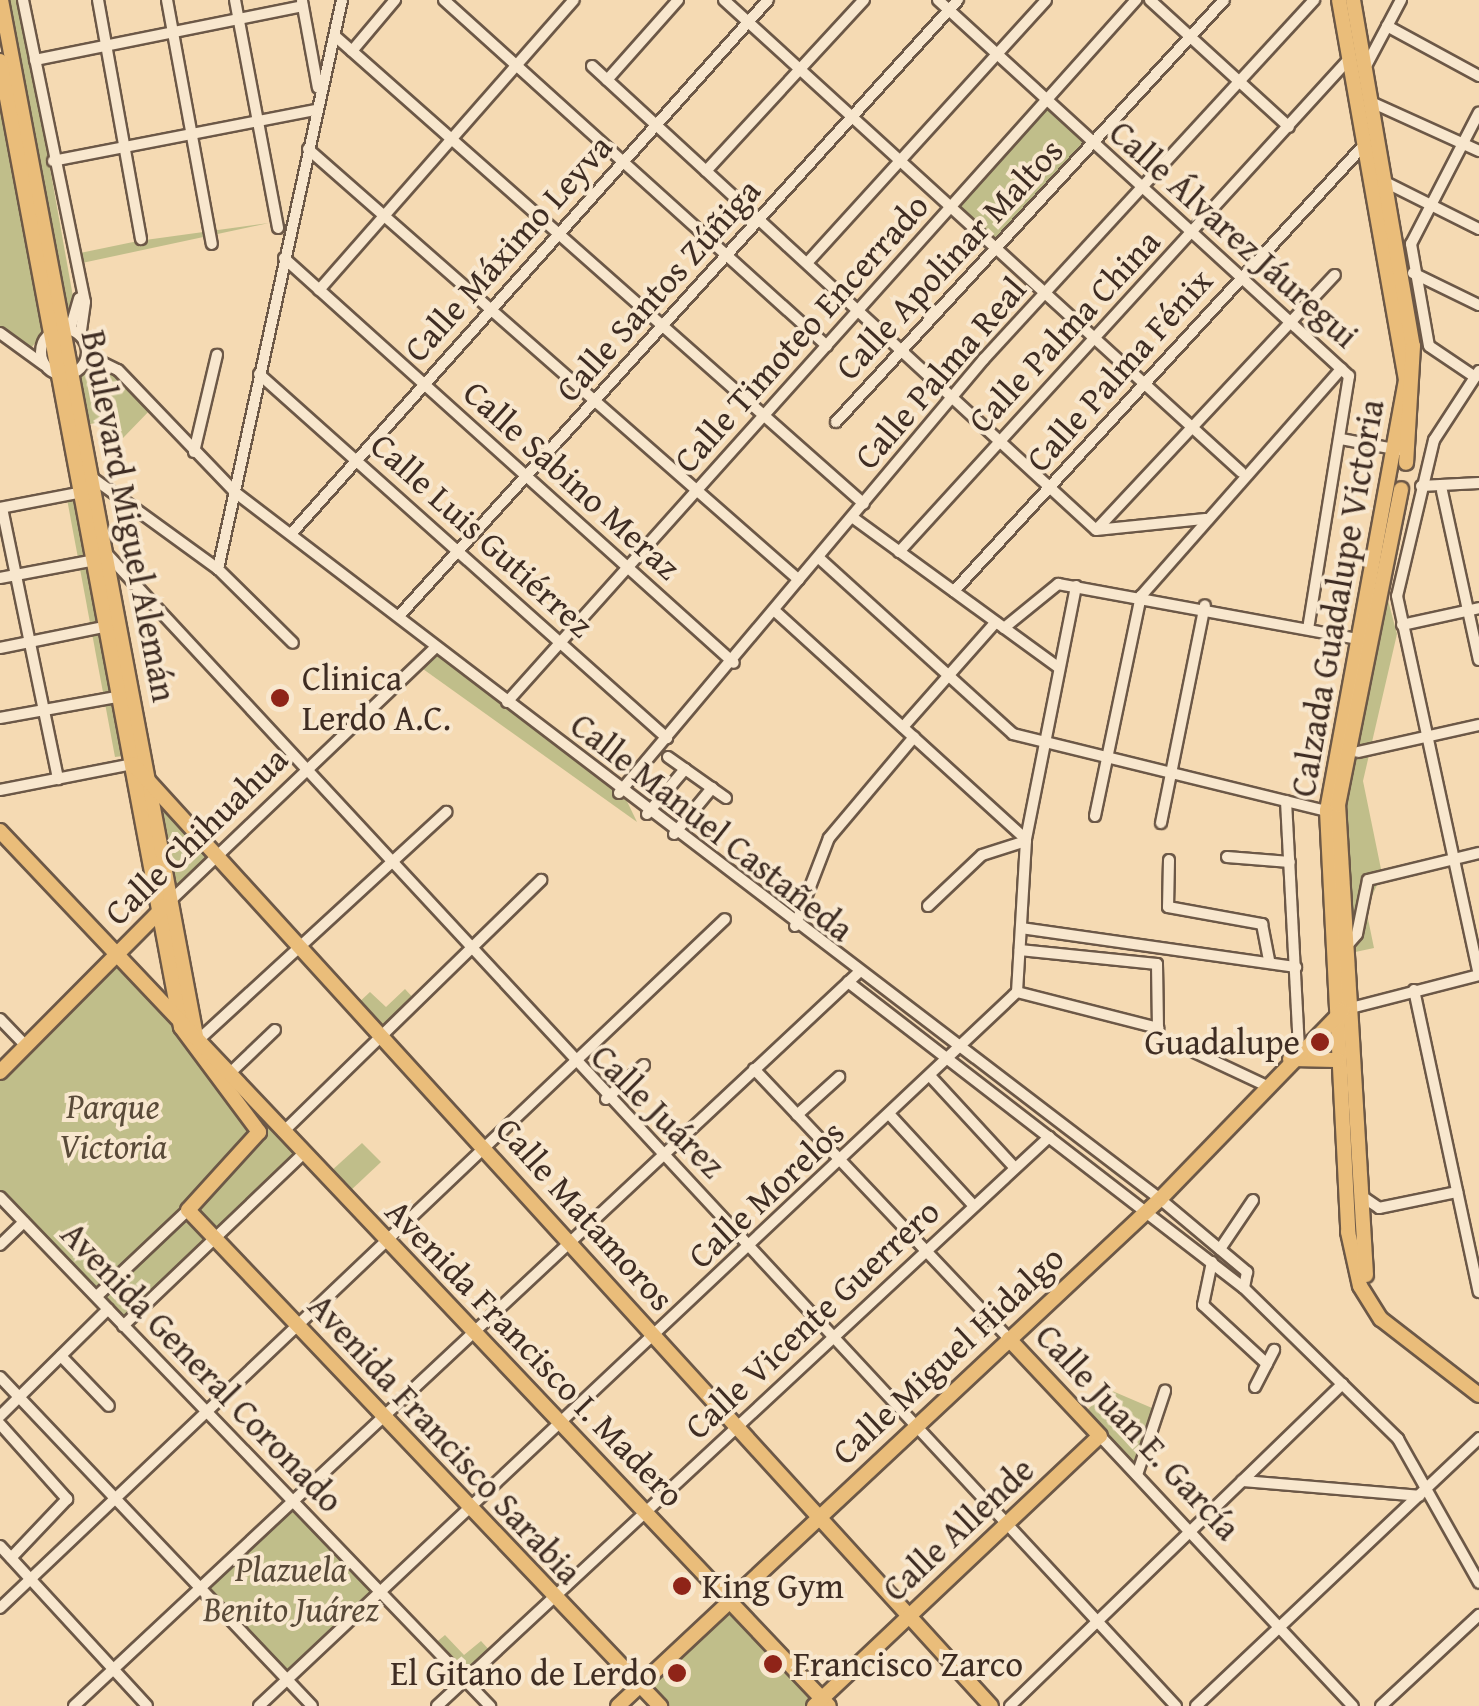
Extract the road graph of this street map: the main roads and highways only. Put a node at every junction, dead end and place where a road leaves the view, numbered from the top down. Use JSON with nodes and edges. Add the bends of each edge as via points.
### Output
{"nodes":[{"id":1,"x":2,"y":0,"type":"edge"},
{"id":2,"x":1339,"y":0,"type":"edge"},
{"id":3,"x":1353,"y":0,"type":"edge"},
{"id":4,"x":0,"y":61,"type":"edge"},
{"id":5,"x":66,"y":332,"type":"junction"},
{"id":6,"x":66,"y":374,"type":"junction"},
{"id":7,"x":100,"y":556,"type":"junction"},
{"id":8,"x":133,"y":764,"type":"junction"},
{"id":9,"x":147,"y":777,"type":"junction"},
{"id":10,"x":0,"y":831,"type":"edge"},
{"id":11,"x":155,"y":874,"type":"junction"},
{"id":12,"x":165,"y":907,"type":"junction"},
{"id":13,"x":144,"y":927,"type":"junction"},
{"id":14,"x":114,"y":958,"type":"junction"},
{"id":15,"x":1341,"y":1005,"type":"junction"},
{"id":16,"x":182,"y":1027,"type":"junction"},
{"id":17,"x":193,"y":1044,"type":"junction"},
{"id":18,"x":1299,"y":1048,"type":"junction"},
{"id":19,"x":1338,"y":1060,"type":"junction"},
{"id":20,"x":1,"y":1069,"type":"edge"},
{"id":21,"x":1009,"y":1339,"type":"junction"},
{"id":22,"x":1479,"y":1384,"type":"edge"},
{"id":23,"x":1479,"y":1395,"type":"edge"},
{"id":24,"x":1100,"y":1436,"type":"joint"},
{"id":25,"x":819,"y":1516,"type":"junction"},
{"id":26,"x":729,"y":1601,"type":"junction"},
{"id":27,"x":909,"y":1616,"type":"junction"},
{"id":28,"x":639,"y":1684,"type":"junction"},
{"id":29,"x":822,"y":1704,"type":"edge"},
{"id":30,"x":618,"y":1706,"type":"edge"},
{"id":31,"x":660,"y":1706,"type":"edge"},
{"id":32,"x":990,"y":1706,"type":"edge"}],
"edges":[{"from":1,"to":5,"type":"main road","name":"Boulevard Miguel Alemán"},
{"from":2,"to":15,"type":"main road","name":"Calzada Guadalupe Victoria","via":[[1404,355],[1399,450],[1327,811]]},
{"from":3,"to":15,"type":"main road","name":"Calzada Guadalupe Victoria","via":[[1416,409],[1342,763]]},
{"from":4,"to":5,"type":"main road","name":"Boulevard Miguel Alemán"},
{"from":5,"to":6,"type":"main road","name":"Boulevard Miguel Alemán"},
{"from":6,"to":7,"type":"main road","name":"Boulevard Miguel Alemán"},
{"from":6,"to":7,"type":"main road","name":"Boulevard Miguel Alemán"},
{"from":7,"to":8,"type":"main road","name":"Boulevard Miguel Alemán"},
{"from":7,"to":9,"type":"main road","name":"Boulevard Miguel Alemán"},
{"from":8,"to":9,"type":"main road","name":"Calle Matamoros"},
{"from":8,"to":11,"type":"main road","name":"Boulevard Miguel Alemán"},
{"from":9,"to":12,"type":"main road","name":"Boulevard Miguel Alemán"},
{"from":9,"to":25,"type":"main road","name":"Calle Matamoros"},
{"from":10,"to":14,"type":"main road"},
{"from":11,"to":12,"type":"main road","name":"Boulevard Miguel Alemán"},
{"from":11,"to":13,"type":"main road"},
{"from":12,"to":13,"type":"main road","name":"Calle Chihuahua"},
{"from":12,"to":16,"type":"main road","name":"Boulevard Miguel Alemán"},
{"from":12,"to":17,"type":"main road","name":"Boulevard Miguel Alemán"},
{"from":13,"to":14,"type":"main road","name":"Calle Chihuahua"},
{"from":14,"to":16,"type":"main road"},
{"from":14,"to":20,"type":"main road","name":"Calle Chihuahua"},
{"from":15,"to":18,"type":"main road","name":"Calle Miguel Hidalgo"},
{"from":15,"to":19,"type":"main road","name":"Calzada Guadalupe Victoria"},
{"from":15,"to":22,"type":"main road","name":"Calzada Guadalupe Victoria","via":[[1363,1267],[1380,1303]]},
{"from":16,"to":17,"type":"main road","name":"Boulevard Miguel Alemán"},
{"from":17,"to":26,"type":"main road","name":"Avenida Francisco I. Madero"},
{"from":17,"to":28,"type":"main road","name":"Avenida Francisco Sarabia","via":[[260,1132],[188,1210]]},
{"from":18,"to":19,"type":"main road"},
{"from":18,"to":21,"type":"main road","name":"Calle Miguel Hidalgo","via":[[1154,1204]]},
{"from":19,"to":23,"type":"main road","name":"Calzada Guadalupe Victoria","via":[[1360,1286],[1398,1336]]},
{"from":21,"to":24,"type":"main road","name":"Calle Juan E. García"},
{"from":21,"to":25,"type":"main road","name":"Calle Miguel Hidalgo"},
{"from":24,"to":27,"type":"main road","name":"Calle Allende"},
{"from":25,"to":26,"type":"main road","name":"Calle Miguel Hidalgo"},
{"from":25,"to":27,"type":"main road","name":"Calle Matamoros"},
{"from":26,"to":28,"type":"main road","name":"Calle Miguel Hidalgo"},
{"from":26,"to":29,"type":"main road","name":"Avenida Francisco I. Madero"},
{"from":27,"to":29,"type":"main road","name":"Calle Allende"},
{"from":27,"to":32,"type":"main road","name":"Calle Matamoros"},
{"from":28,"to":30,"type":"main road","name":"Calle Miguel Hidalgo"},
{"from":28,"to":31,"type":"main road","name":"Avenida Francisco Sarabia"}]}
